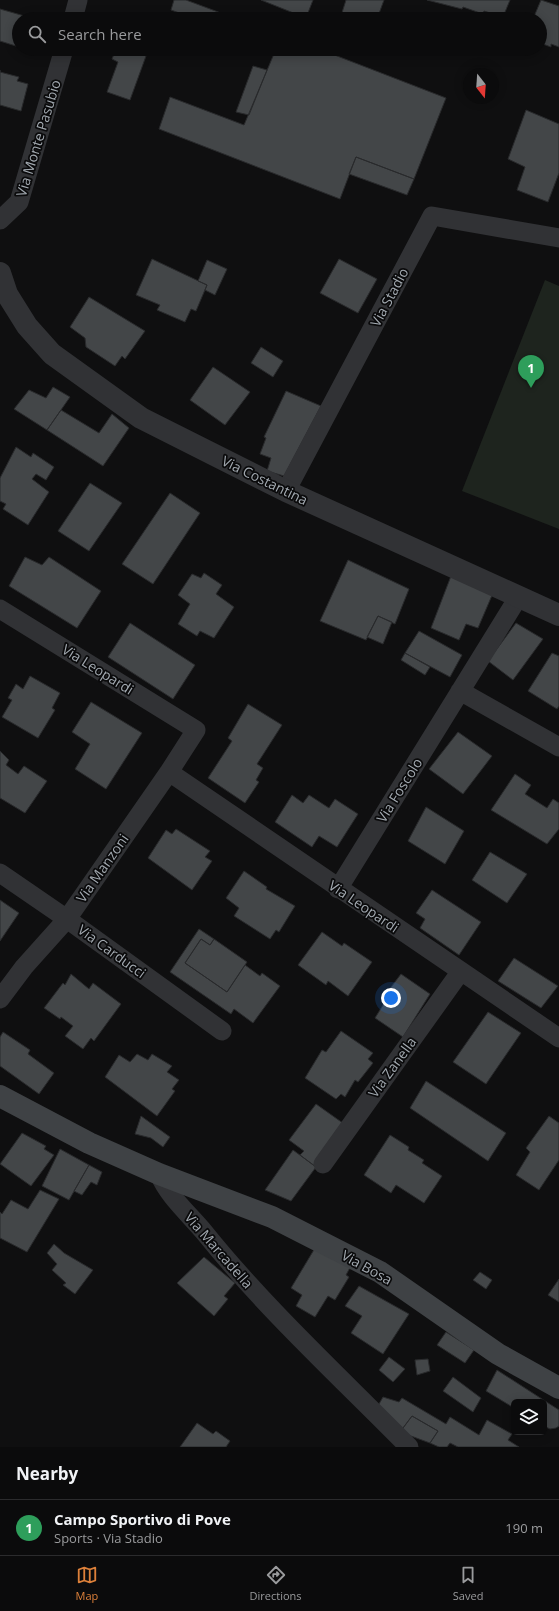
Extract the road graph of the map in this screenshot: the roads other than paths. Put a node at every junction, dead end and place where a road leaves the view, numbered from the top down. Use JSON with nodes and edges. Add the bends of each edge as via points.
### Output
{"nodes":[{"id":1,"x":78,"y":0,"type":"edge"},
{"id":2,"x":75,"y":12,"type":"edge"},
{"id":3,"x":62,"y":56,"type":"edge"},
{"id":4,"x":0,"y":220,"type":"edge"},
{"id":5,"x":559,"y":238,"type":"edge"},
{"id":6,"x":0,"y":273,"type":"edge"},
{"id":7,"x":4,"y":297,"type":"edge"},
{"id":8,"x":286,"y":491,"type":"junction"},
{"id":9,"x":519,"y":596,"type":"junction"},
{"id":10,"x":0,"y":609,"type":"edge"},
{"id":11,"x":559,"y":615,"type":"edge"},
{"id":12,"x":460,"y":691,"type":"junction"},
{"id":13,"x":196,"y":730,"type":"joint"},
{"id":14,"x":559,"y":747,"type":"edge"},
{"id":15,"x":169,"y":772,"type":"junction"},
{"id":16,"x":0,"y":873,"type":"edge"},
{"id":17,"x":338,"y":889,"type":"junction"},
{"id":18,"x":67,"y":918,"type":"junction"},
{"id":19,"x":461,"y":971,"type":"junction"},
{"id":20,"x":0,"y":999,"type":"edge"},
{"id":21,"x":222,"y":1031,"type":"dead end"},
{"id":22,"x":559,"y":1038,"type":"edge"},
{"id":23,"x":0,"y":1096,"type":"edge"},
{"id":24,"x":323,"y":1164,"type":"dead end"},
{"id":25,"x":159,"y":1174,"type":"junction"},
{"id":26,"x":559,"y":1388,"type":"edge"},
{"id":27,"x":409,"y":1447,"type":"edge"}],
"edges":[{"from":1,"to":2,"type":"street"},
{"from":3,"to":4,"type":"street","name":"Via Monte Pasubio","via":[[19,202]]},
{"from":5,"to":8,"type":"street","name":"Via Stadio","via":[[432,216]]},
{"from":6,"to":7,"type":"street","name":"Via Costantina"},
{"from":7,"to":8,"type":"street","name":"Via Costantina","via":[[52,354],[141,418]]},
{"from":8,"to":9,"type":"street","name":"Via Costantina"},
{"from":9,"to":11,"type":"street","name":"Via Costantina"},
{"from":9,"to":12,"type":"street","name":"Via Foscolo"},
{"from":10,"to":13,"type":"street","name":"Via Leopardi"},
{"from":12,"to":14,"type":"street"},
{"from":12,"to":17,"type":"street","name":"Via Foscolo"},
{"from":13,"to":15,"type":"street","name":"Via Manzoni"},
{"from":15,"to":17,"type":"street","name":"Via Leopardi"},
{"from":15,"to":18,"type":"street","name":"Via Manzoni"},
{"from":16,"to":18,"type":"street","name":"Via Carducci"},
{"from":17,"to":19,"type":"street","name":"Via Leopardi"},
{"from":18,"to":20,"type":"street","name":"Via Manzoni"},
{"from":18,"to":21,"type":"street","name":"Via Carducci"},
{"from":19,"to":22,"type":"street","name":"Via Leopardi"},
{"from":19,"to":24,"type":"street","name":"Via Zanella"},
{"from":23,"to":25,"type":"main road","via":[[89,1143]]},
{"from":25,"to":26,"type":"main road","name":"Via Bosa","via":[[272,1217],[380,1272],[498,1354]]},
{"from":25,"to":27,"type":"street","name":"Via Marcadella","via":[[224,1257],[288,1327]]}]}
